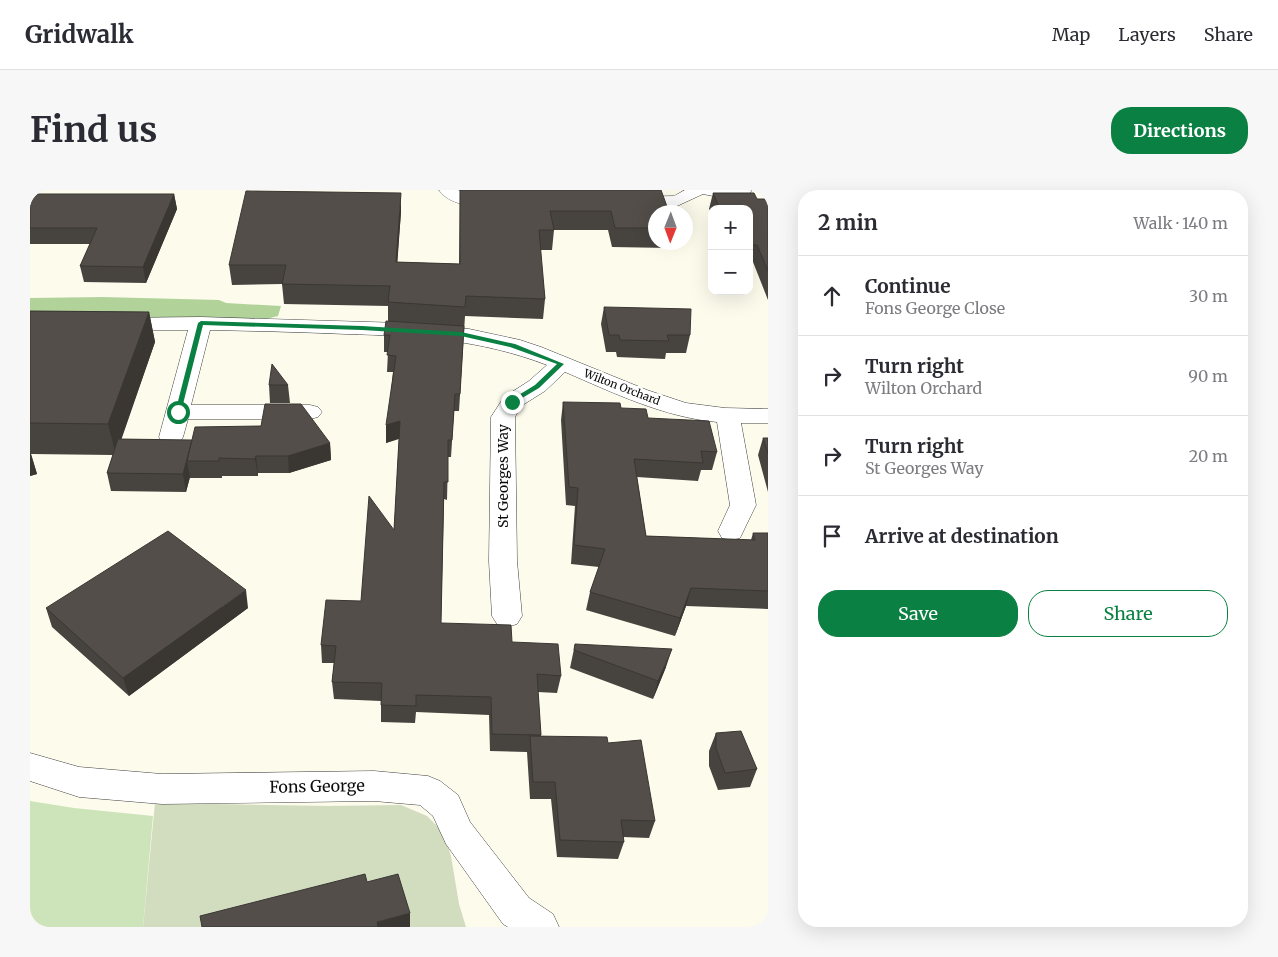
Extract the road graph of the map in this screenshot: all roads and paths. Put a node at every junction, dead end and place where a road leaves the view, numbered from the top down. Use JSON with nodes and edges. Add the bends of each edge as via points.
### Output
{"nodes":[{"id":1,"x":698,"y":190,"type":"edge"},
{"id":2,"x":707,"y":190,"type":"edge"},
{"id":3,"x":743,"y":190,"type":"edge"},
{"id":4,"x":449,"y":192,"type":"edge"},
{"id":5,"x":510,"y":200,"type":"edge"},
{"id":6,"x":614,"y":202,"type":"edge"},
{"id":7,"x":201,"y":323,"type":"junction"},
{"id":8,"x":96,"y":324,"type":"edge"},
{"id":9,"x":561,"y":364,"type":"junction"},
{"id":10,"x":178,"y":412,"type":"junction"},
{"id":11,"x":310,"y":412,"type":"edge"},
{"id":12,"x":728,"y":416,"type":"junction"},
{"id":13,"x":768,"y":416,"type":"edge"},
{"id":14,"x":171,"y":437,"type":"dead end"},
{"id":15,"x":731,"y":531,"type":"dead end"},
{"id":16,"x":507,"y":616,"type":"dead end"},
{"id":17,"x":30,"y":767,"type":"edge"},
{"id":18,"x":540,"y":927,"type":"edge"}],
"edges":[{"from":1,"to":6,"type":"street","via":[[677,201]]},
{"from":2,"to":3,"type":"street","via":[[723,193]]},
{"from":4,"to":5,"type":"street","via":[[464,199]]},
{"from":7,"to":8,"type":"street","name":"Wilton Orchard"},
{"from":7,"to":9,"type":"street","name":"Wilton Orchard","via":[[461,334],[512,345]]},
{"from":7,"to":10,"type":"street"},
{"from":9,"to":12,"type":"street","name":"Wilton Orchard","via":[[682,409]]},
{"from":9,"to":16,"type":"street","name":"St Georges Way","via":[[537,386],[512,402],[503,417],[502,561]]},
{"from":10,"to":11,"type":"street"},
{"from":10,"to":14,"type":"street"},
{"from":12,"to":13,"type":"street","name":"Wilton Orchard"},
{"from":12,"to":15,"type":"street","via":[[743,505]]},
{"from":17,"to":18,"type":"street","name":"Fons George","via":[[79,782],[162,789],[374,786],[428,791],[446,806],[458,833],[516,911]]}]}
